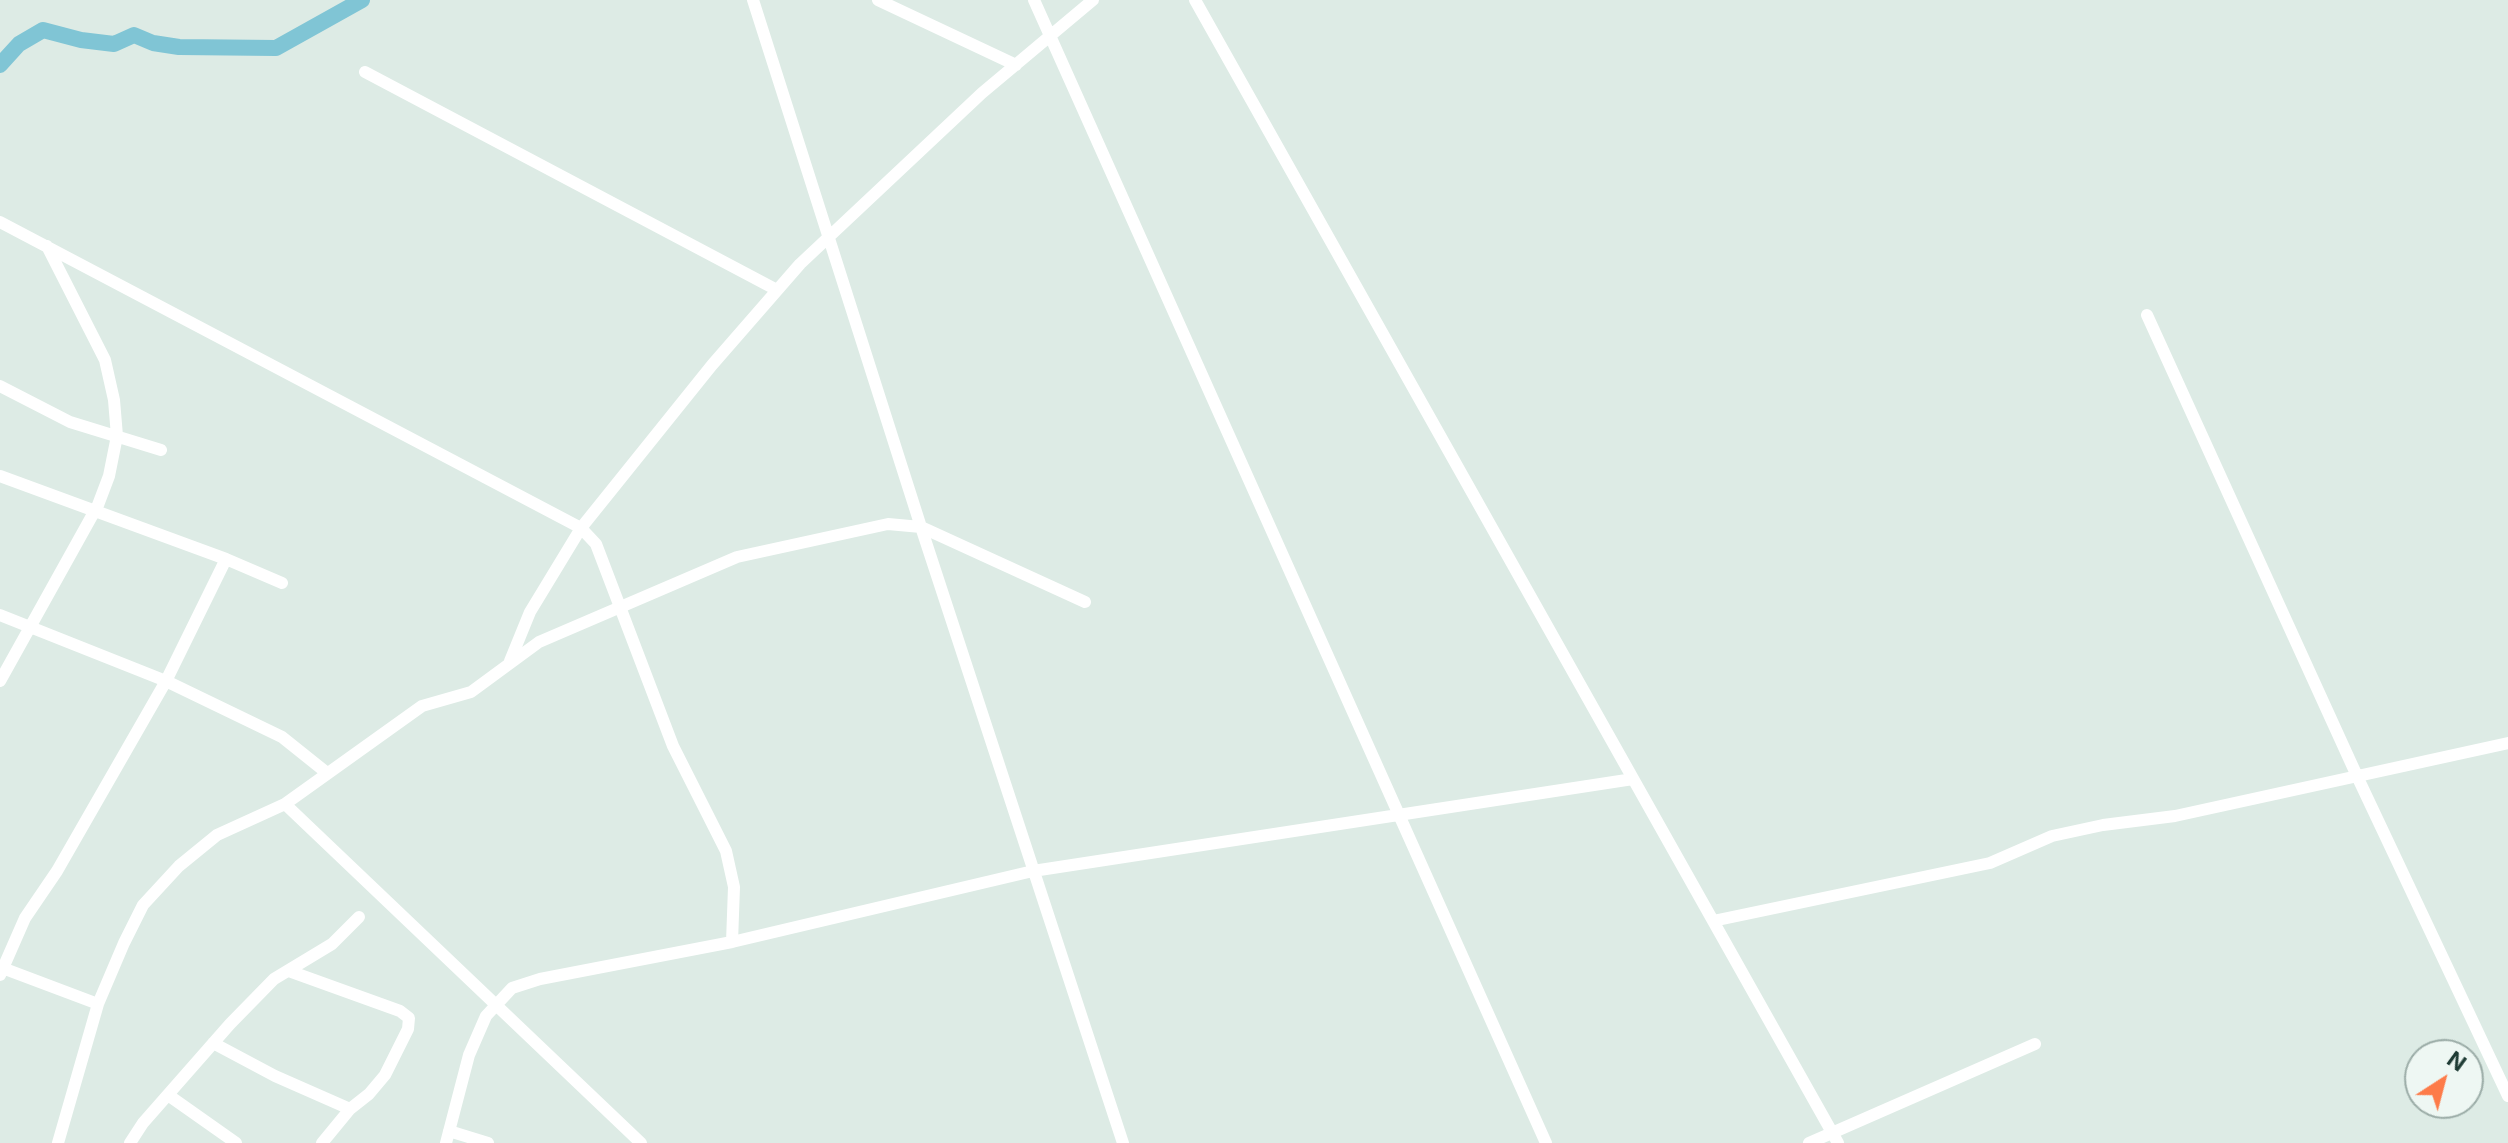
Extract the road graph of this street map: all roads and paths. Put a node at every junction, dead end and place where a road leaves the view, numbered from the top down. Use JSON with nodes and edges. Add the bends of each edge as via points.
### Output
{"nodes":[{"id":1,"x":753,"y":0,"type":"edge"},
{"id":2,"x":878,"y":0,"type":"edge"},
{"id":3,"x":1034,"y":0,"type":"edge"},
{"id":4,"x":1093,"y":0,"type":"edge"},
{"id":5,"x":1195,"y":0,"type":"edge"},
{"id":6,"x":1049,"y":37,"type":"junction"},
{"id":7,"x":1016,"y":65,"type":"junction"},
{"id":8,"x":365,"y":72,"type":"dead end"},
{"id":9,"x":0,"y":222,"type":"edge"},
{"id":10,"x":829,"y":237,"type":"junction"},
{"id":11,"x":47,"y":246,"type":"junction"},
{"id":12,"x":777,"y":290,"type":"junction"},
{"id":13,"x":2147,"y":315,"type":"dead end"},
{"id":14,"x":0,"y":386,"type":"edge"},
{"id":15,"x":117,"y":436,"type":"junction"},
{"id":16,"x":161,"y":450,"type":"dead end"},
{"id":17,"x":0,"y":476,"type":"edge"},
{"id":18,"x":95,"y":511,"type":"junction"},
{"id":19,"x":921,"y":527,"type":"junction"},
{"id":20,"x":581,"y":528,"type":"junction"},
{"id":21,"x":226,"y":559,"type":"junction"},
{"id":22,"x":282,"y":583,"type":"dead end"},
{"id":23,"x":1085,"y":602,"type":"dead end"},
{"id":24,"x":620,"y":607,"type":"junction"},
{"id":25,"x":0,"y":615,"type":"edge"},
{"id":26,"x":29,"y":627,"type":"junction"},
{"id":27,"x":509,"y":663,"type":"junction"},
{"id":28,"x":0,"y":681,"type":"edge"},
{"id":29,"x":166,"y":681,"type":"junction"},
{"id":30,"x":2508,"y":743,"type":"edge"},
{"id":31,"x":327,"y":773,"type":"junction"},
{"id":32,"x":2357,"y":776,"type":"junction"},
{"id":33,"x":1633,"y":779,"type":"junction"},
{"id":34,"x":285,"y":804,"type":"junction"},
{"id":35,"x":1399,"y":813,"type":"junction"},
{"id":36,"x":1033,"y":871,"type":"junction"},
{"id":37,"x":359,"y":917,"type":"dead end"},
{"id":38,"x":1713,"y":921,"type":"junction"},
{"id":39,"x":732,"y":942,"type":"junction"},
{"id":40,"x":1,"y":970,"type":"edge"},
{"id":41,"x":289,"y":971,"type":"junction"},
{"id":42,"x":98,"y":1004,"type":"junction"},
{"id":43,"x":495,"y":1004,"type":"junction"},
{"id":44,"x":213,"y":1043,"type":"junction"},
{"id":45,"x":2035,"y":1044,"type":"dead end"},
{"id":46,"x":168,"y":1095,"type":"junction"},
{"id":47,"x":2508,"y":1096,"type":"edge"},
{"id":48,"x":350,"y":1109,"type":"junction"},
{"id":49,"x":447,"y":1137,"type":"edge"},
{"id":50,"x":1836,"y":1138,"type":"edge"},
{"id":51,"x":58,"y":1143,"type":"edge"},
{"id":52,"x":130,"y":1143,"type":"edge"},
{"id":53,"x":236,"y":1143,"type":"edge"},
{"id":54,"x":322,"y":1143,"type":"edge"},
{"id":55,"x":488,"y":1143,"type":"edge"},
{"id":56,"x":641,"y":1143,"type":"edge"},
{"id":57,"x":1123,"y":1143,"type":"edge"},
{"id":58,"x":1546,"y":1143,"type":"edge"},
{"id":59,"x":1809,"y":1143,"type":"edge"}],
"edges":[{"from":1,"to":10,"type":"street"},
{"from":2,"to":7,"type":"street"},
{"from":3,"to":6,"type":"street"},
{"from":4,"to":6,"type":"street"},
{"from":5,"to":33,"type":"street"},
{"from":6,"to":7,"type":"street"},
{"from":6,"to":35,"type":"street"},
{"from":7,"to":10,"type":"street"},
{"from":8,"to":12,"type":"street"},
{"from":9,"to":11,"type":"street"},
{"from":10,"to":12,"type":"street"},
{"from":10,"to":19,"type":"street"},
{"from":11,"to":15,"type":"street","via":[[105,360]]},
{"from":11,"to":20,"type":"street"},
{"from":12,"to":20,"type":"street"},
{"from":13,"to":32,"type":"street"},
{"from":14,"to":15,"type":"street","via":[[70,422]]},
{"from":15,"to":16,"type":"street"},
{"from":15,"to":18,"type":"street"},
{"from":17,"to":18,"type":"street"},
{"from":18,"to":21,"type":"street"},
{"from":18,"to":26,"type":"street"},
{"from":19,"to":23,"type":"street"},
{"from":19,"to":24,"type":"street","via":[[888,524],[737,557]]},
{"from":19,"to":36,"type":"street"},
{"from":20,"to":24,"type":"street","via":[[596,544]]},
{"from":20,"to":27,"type":"street","via":[[530,612]]},
{"from":21,"to":22,"type":"street"},
{"from":21,"to":29,"type":"street"},
{"from":24,"to":27,"type":"street","via":[[539,642]]},
{"from":24,"to":39,"type":"street","via":[[673,746],[726,851],[734,887]]},
{"from":25,"to":26,"type":"street"},
{"from":26,"to":28,"type":"street"},
{"from":26,"to":29,"type":"street"},
{"from":27,"to":31,"type":"street","via":[[471,692],[422,706]]},
{"from":29,"to":31,"type":"street","via":[[282,737]]},
{"from":29,"to":40,"type":"street","via":[[25,918]]},
{"from":30,"to":32,"type":"street"},
{"from":31,"to":34,"type":"street"},
{"from":32,"to":38,"type":"street","via":[[2175,816],[2090,827],[2052,836],[1990,863]]},
{"from":32,"to":47,"type":"street"},
{"from":33,"to":35,"type":"street"},
{"from":33,"to":38,"type":"street"},
{"from":34,"to":42,"type":"street","via":[[217,835],[179,866],[143,905]]},
{"from":34,"to":43,"type":"street"},
{"from":35,"to":36,"type":"street"},
{"from":35,"to":58,"type":"street"},
{"from":36,"to":39,"type":"street"},
{"from":36,"to":57,"type":"street"},
{"from":37,"to":41,"type":"street","via":[[332,944]]},
{"from":38,"to":50,"type":"street"},
{"from":39,"to":43,"type":"street","via":[[540,979],[512,988]]},
{"from":40,"to":42,"type":"street"},
{"from":41,"to":44,"type":"street","via":[[274,979]]},
{"from":41,"to":48,"type":"street","via":[[409,1018],[385,1075]]},
{"from":42,"to":51,"type":"street"},
{"from":43,"to":49,"type":"street","via":[[469,1055]]},
{"from":43,"to":56,"type":"street"},
{"from":44,"to":46,"type":"street"},
{"from":44,"to":48,"type":"street"},
{"from":45,"to":50,"type":"street"},
{"from":46,"to":52,"type":"street"},
{"from":46,"to":53,"type":"street"},
{"from":48,"to":54,"type":"street"},
{"from":49,"to":55,"type":"street"},
{"from":50,"to":59,"type":"street"}]}
